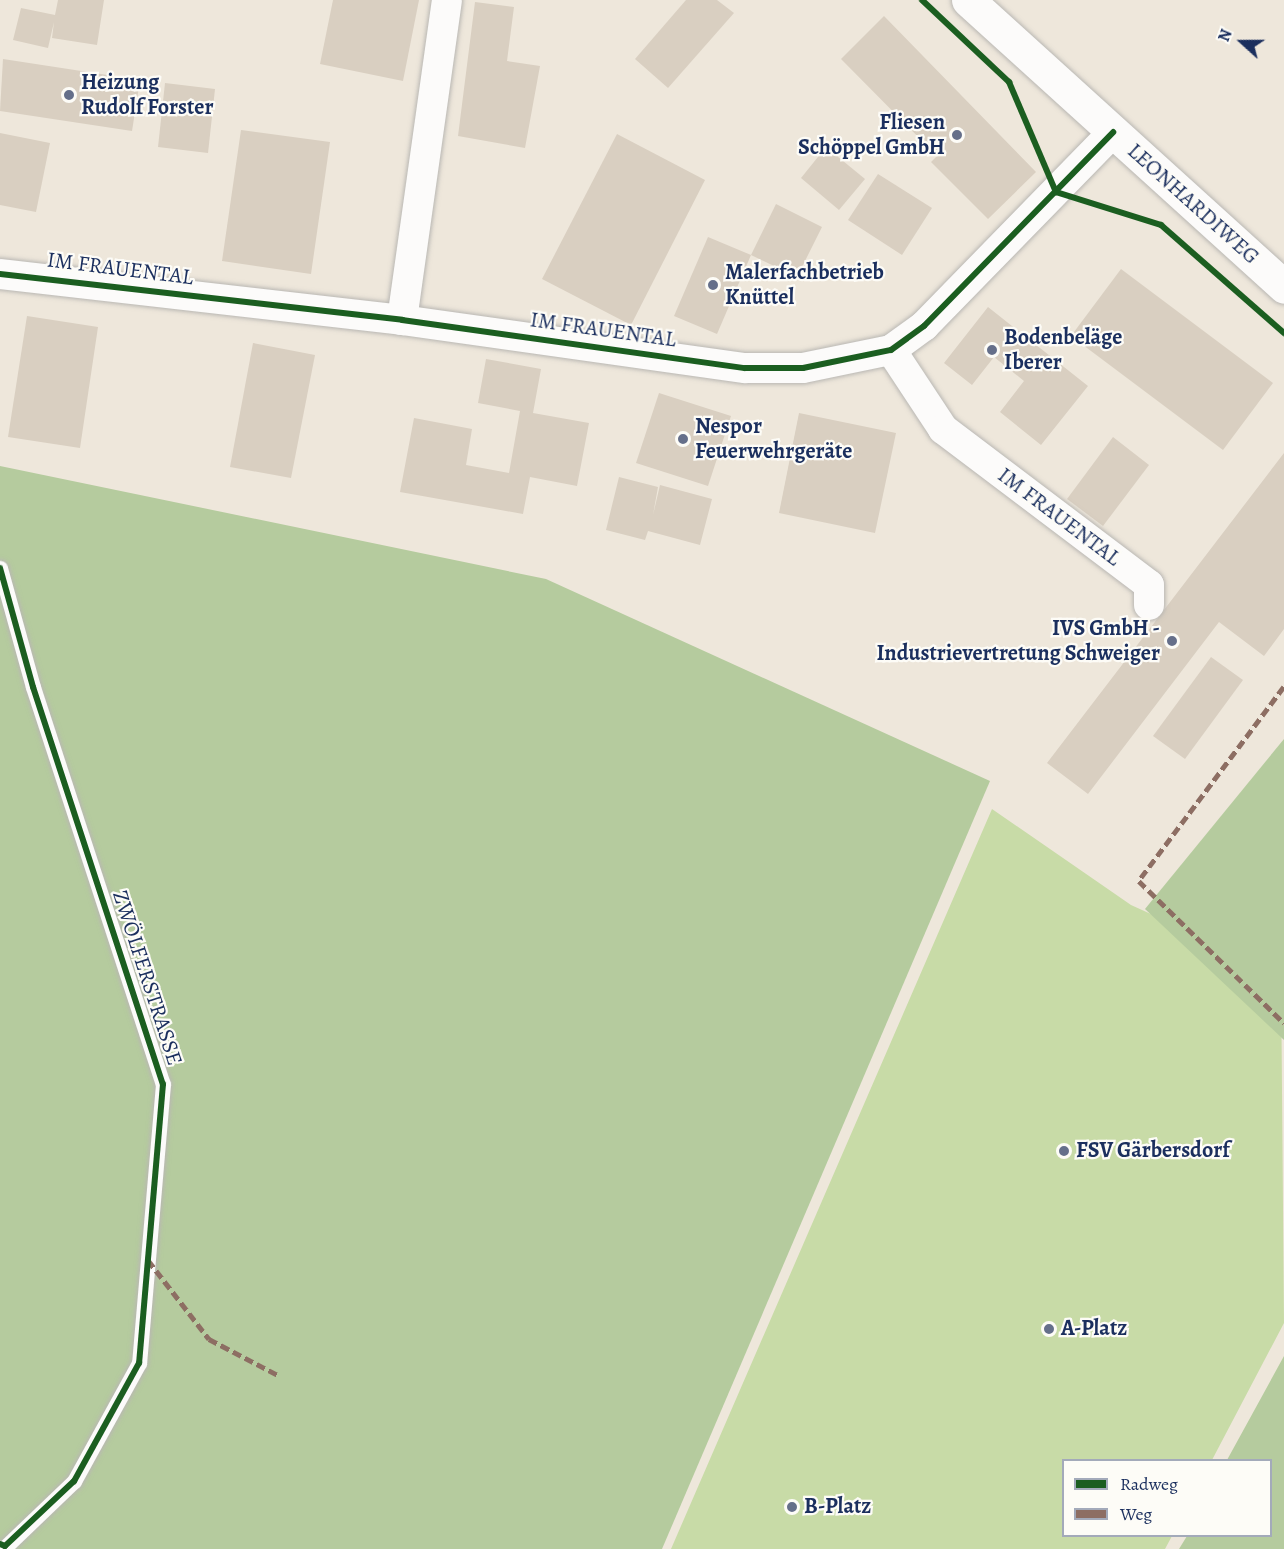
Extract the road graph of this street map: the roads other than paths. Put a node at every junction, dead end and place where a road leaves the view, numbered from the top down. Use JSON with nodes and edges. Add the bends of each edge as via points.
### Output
{"nodes":[{"id":1,"x":447,"y":0,"type":"edge"},
{"id":2,"x":968,"y":0,"type":"edge"},
{"id":3,"x":1113,"y":132,"type":"junction"},
{"id":4,"x":0,"y":274,"type":"edge"},
{"id":5,"x":1284,"y":287,"type":"edge"},
{"id":6,"x":402,"y":320,"type":"junction"},
{"id":7,"x":891,"y":350,"type":"junction"},
{"id":8,"x":0,"y":568,"type":"edge"},
{"id":9,"x":1149,"y":605,"type":"dead end"},
{"id":10,"x":4,"y":1547,"type":"edge"}],
"edges":[{"from":1,"to":6,"type":"street"},
{"from":2,"to":3,"type":"street","name":"LEONHARDIWEG"},
{"from":3,"to":5,"type":"street","name":"LEONHARDIWEG"},
{"from":3,"to":7,"type":"street","name":"IM FRAUENTAL","via":[[969,284]]},
{"from":4,"to":6,"type":"street","name":"IM FRAUENTAL"},
{"from":6,"to":7,"type":"street","name":"IM FRAUENTAL","via":[[745,368],[803,368]]},
{"from":7,"to":9,"type":"street","name":"IM FRAUENTAL","via":[[943,429],[1149,585]]},
{"from":8,"to":10,"type":"lane","name":"ZWÖLFERSTRASSE","via":[[163,1084],[139,1363],[74,1481]]}]}
